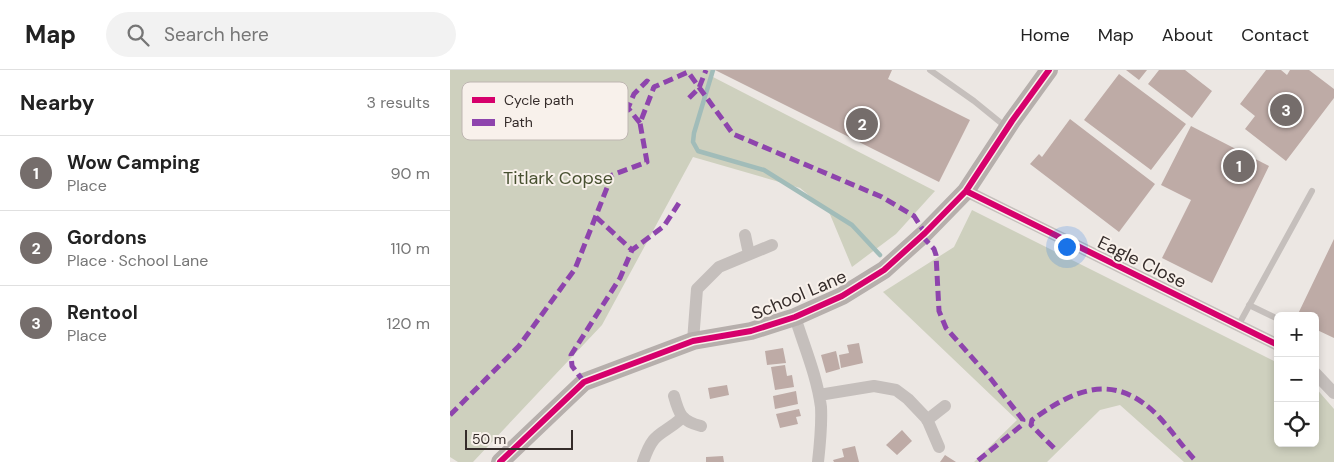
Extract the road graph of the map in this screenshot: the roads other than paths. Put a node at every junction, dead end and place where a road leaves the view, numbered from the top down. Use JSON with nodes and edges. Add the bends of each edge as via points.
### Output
{"nodes":[{"id":1,"x":930,"y":70,"type":"edge"},
{"id":2,"x":1050,"y":70,"type":"edge"},
{"id":3,"x":1007,"y":128,"type":"junction"},
{"id":4,"x":966,"y":191,"type":"junction"},
{"id":5,"x":1312,"y":191,"type":"dead end"},
{"id":6,"x":745,"y":235,"type":"dead end"},
{"id":7,"x":772,"y":245,"type":"dead end"},
{"id":8,"x":749,"y":254,"type":"junction"},
{"id":9,"x":1250,"y":305,"type":"junction"},
{"id":10,"x":795,"y":316,"type":"junction"},
{"id":11,"x":1274,"y":317,"type":"edge"},
{"id":12,"x":1238,"y":326,"type":"junction"},
{"id":13,"x":693,"y":341,"type":"junction"},
{"id":14,"x":1274,"y":344,"type":"edge"},
{"id":15,"x":1319,"y":377,"type":"edge"},
{"id":16,"x":1334,"y":393,"type":"edge"},
{"id":17,"x":819,"y":395,"type":"junction"},
{"id":18,"x":674,"y":396,"type":"dead end"},
{"id":19,"x":946,"y":406,"type":"dead end"},
{"id":20,"x":682,"y":418,"type":"junction"},
{"id":21,"x":927,"y":420,"type":"junction"},
{"id":22,"x":701,"y":426,"type":"dead end"},
{"id":23,"x":939,"y":448,"type":"dead end"},
{"id":24,"x":500,"y":462,"type":"edge"},
{"id":25,"x":643,"y":462,"type":"edge"},
{"id":26,"x":818,"y":462,"type":"edge"}],
"edges":[{"from":1,"to":3,"type":"lane"},
{"from":2,"to":3,"type":"street","name":"School Lane"},
{"from":3,"to":4,"type":"street","name":"School Lane"},
{"from":4,"to":10,"type":"street","name":"School Lane","via":[[884,270],[842,296]]},
{"from":4,"to":12,"type":"street","name":"Eagle Close"},
{"from":5,"to":9,"type":"lane"},
{"from":6,"to":8,"type":"street"},
{"from":7,"to":8,"type":"street"},
{"from":8,"to":13,"type":"street","via":[[719,267],[697,289]]},
{"from":9,"to":11,"type":"lane"},
{"from":9,"to":12,"type":"lane"},
{"from":10,"to":13,"type":"street","name":"School Lane","via":[[751,331]]},
{"from":10,"to":17,"type":"street"},
{"from":12,"to":14,"type":"street","name":"Eagle Close"},
{"from":13,"to":24,"type":"street","name":"School Lane","via":[[584,382]]},
{"from":15,"to":16,"type":"street"},
{"from":17,"to":21,"type":"street","via":[[874,386],[889,388],[902,393]]},
{"from":17,"to":26,"type":"street"},
{"from":18,"to":20,"type":"street"},
{"from":19,"to":21,"type":"street"},
{"from":20,"to":22,"type":"street"},
{"from":20,"to":25,"type":"street","via":[[653,439]]},
{"from":21,"to":23,"type":"street"}]}
